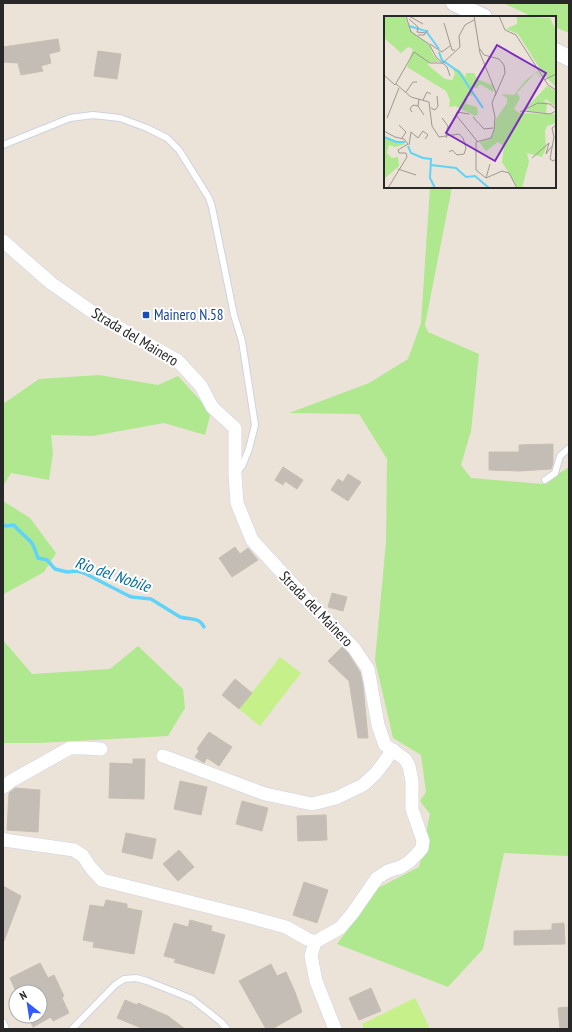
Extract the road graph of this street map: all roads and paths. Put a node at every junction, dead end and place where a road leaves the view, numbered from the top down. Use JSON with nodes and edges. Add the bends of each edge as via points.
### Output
{"nodes":[{"id":1,"x":454,"y":3,"type":"edge"},
{"id":2,"x":482,"y":16,"type":"edge"},
{"id":3,"x":556,"y":52,"type":"edge"},
{"id":4,"x":569,"y":58,"type":"edge"},
{"id":5,"x":3,"y":145,"type":"edge"},
{"id":6,"x":3,"y":241,"type":"edge"},
{"id":7,"x":569,"y":448,"type":"edge"},
{"id":8,"x":569,"y":452,"type":"edge"},
{"id":9,"x":560,"y":456,"type":"junction"},
{"id":10,"x":235,"y":475,"type":"junction"},
{"id":11,"x":545,"y":480,"type":"dead end"},
{"id":12,"x":101,"y":749,"type":"dead end"},
{"id":13,"x":393,"y":750,"type":"junction"},
{"id":14,"x":163,"y":756,"type":"dead end"},
{"id":15,"x":3,"y":787,"type":"edge"},
{"id":16,"x":3,"y":839,"type":"edge"},
{"id":17,"x":315,"y":942,"type":"junction"},
{"id":18,"x":3,"y":1022,"type":"edge"},
{"id":19,"x":6,"y":1029,"type":"edge"},
{"id":20,"x":72,"y":1029,"type":"edge"},
{"id":21,"x":227,"y":1029,"type":"edge"},
{"id":22,"x":335,"y":1029,"type":"edge"}],
"edges":[{"from":1,"to":2,"type":"street"},
{"from":3,"to":4,"type":"street"},
{"from":5,"to":10,"type":"lane","via":[[70,118],[92,115],[120,118],[147,128],[167,138],[179,150],[212,207],[234,315],[242,341],[255,425],[249,449]]},
{"from":6,"to":10,"type":"street","name":"Strada del Mainero","via":[[51,283],[98,316],[178,361],[201,386],[212,407],[235,428]]},
{"from":7,"to":9,"type":"lane"},
{"from":8,"to":9,"type":"lane"},
{"from":9,"to":11,"type":"lane","via":[[555,473]]},
{"from":10,"to":13,"type":"street","name":"Strada del Mainero","via":[[237,503],[252,540],[354,648],[368,669],[378,725],[385,745]]},
{"from":12,"to":15,"type":"street","via":[[70,748]]},
{"from":13,"to":14,"type":"street","via":[[376,773],[363,785],[336,798],[312,804],[265,794]]},
{"from":13,"to":17,"type":"street","name":"Strada del Mainero","via":[[410,766],[412,809],[423,841],[422,848],[409,862],[377,878],[340,928]]},
{"from":16,"to":17,"type":"street","via":[[74,850],[83,856],[102,880],[286,927]]},
{"from":17,"to":22,"type":"street","via":[[311,956],[316,981]]},
{"from":18,"to":19,"type":"lane"},
{"from":20,"to":21,"type":"lane","via":[[115,985],[124,979],[136,978],[192,1000]]}]}
